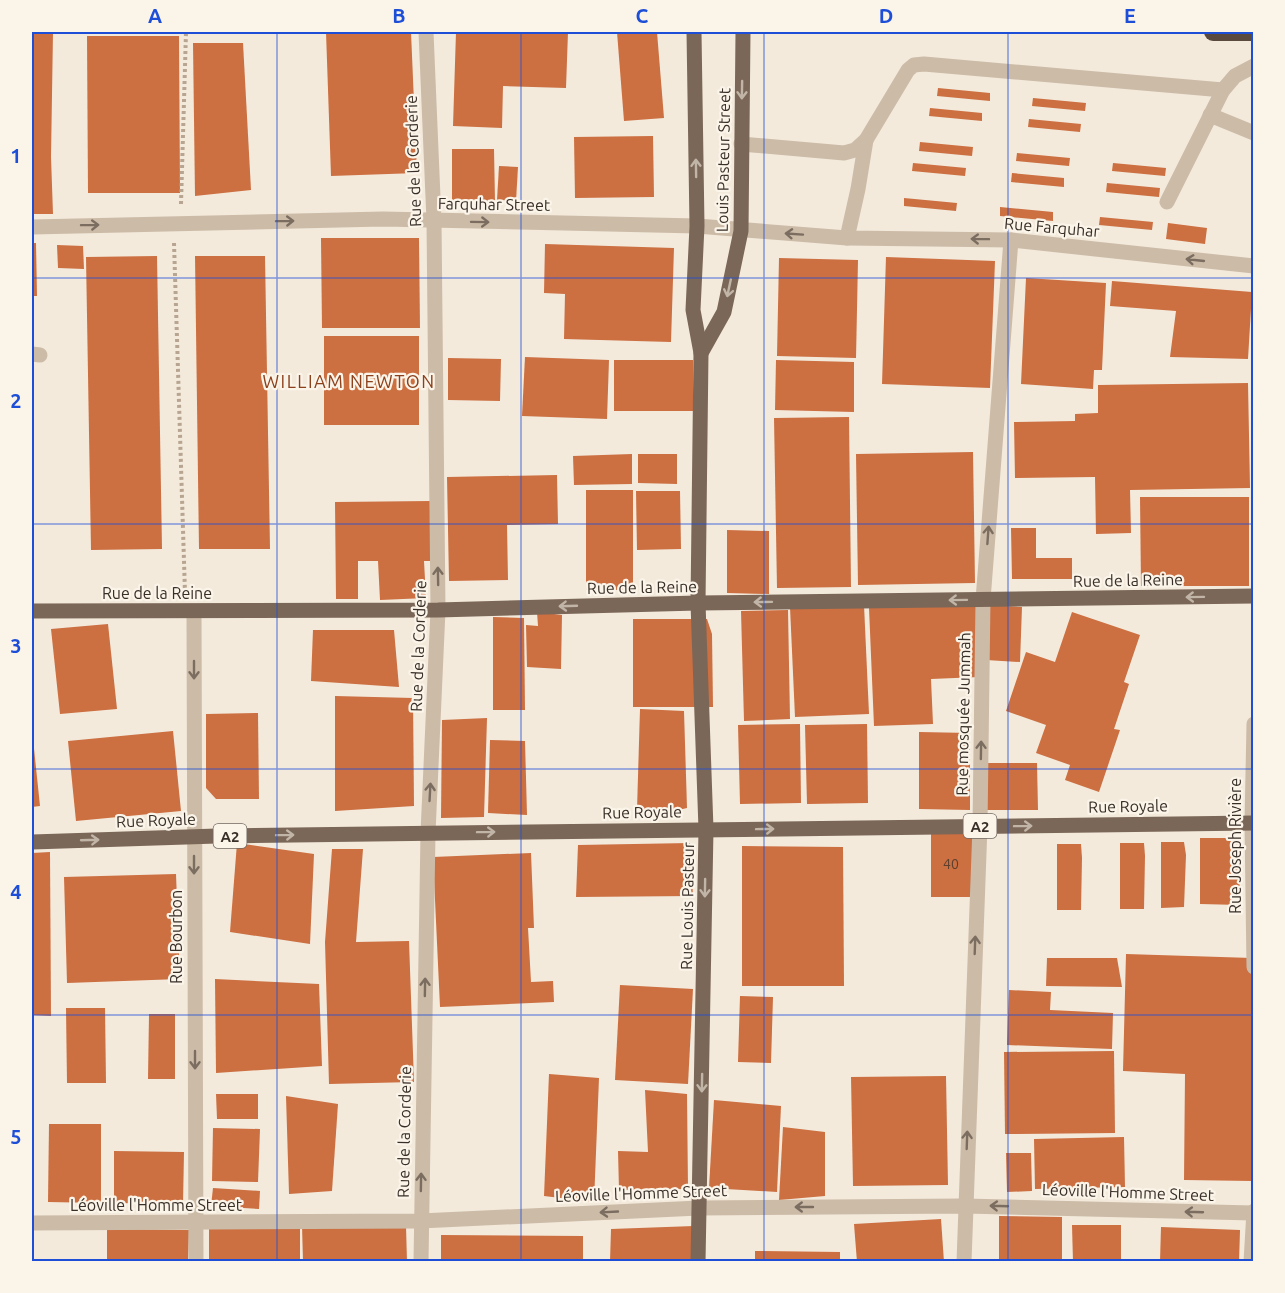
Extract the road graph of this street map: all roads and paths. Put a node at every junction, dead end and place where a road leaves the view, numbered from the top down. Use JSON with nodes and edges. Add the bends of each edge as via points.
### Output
{"nodes":[{"id":1,"x":186,"y":32,"type":"edge"},
{"id":2,"x":426,"y":32,"type":"edge"},
{"id":3,"x":694,"y":32,"type":"edge"},
{"id":4,"x":742,"y":32,"type":"edge"},
{"id":5,"x":1213,"y":32,"type":"edge"},
{"id":6,"x":1254,"y":32,"type":"edge"},
{"id":7,"x":1254,"y":66,"type":"edge"},
{"id":8,"x":1222,"y":90,"type":"junction"},
{"id":9,"x":1210,"y":115,"type":"junction"},
{"id":10,"x":1254,"y":133,"type":"edge"},
{"id":11,"x":866,"y":140,"type":"junction"},
{"id":12,"x":741,"y":144,"type":"junction"},
{"id":13,"x":1167,"y":202,"type":"dead end"},
{"id":14,"x":434,"y":221,"type":"junction"},
{"id":15,"x":177,"y":223,"type":"junction"},
{"id":16,"x":697,"y":226,"type":"junction"},
{"id":17,"x":32,"y":227,"type":"edge"},
{"id":18,"x":741,"y":231,"type":"junction"},
{"id":19,"x":847,"y":238,"type":"junction"},
{"id":20,"x":1011,"y":240,"type":"junction"},
{"id":21,"x":1254,"y":266,"type":"edge"},
{"id":22,"x":701,"y":353,"type":"junction"},
{"id":23,"x":700,"y":407,"type":"joint"},
{"id":24,"x":1254,"y":596,"type":"edge"},
{"id":25,"x":983,"y":600,"type":"junction"},
{"id":26,"x":698,"y":603,"type":"junction"},
{"id":27,"x":438,"y":610,"type":"junction"},
{"id":28,"x":32,"y":611,"type":"edge"},
{"id":29,"x":190,"y":612,"type":"junction"},
{"id":30,"x":1254,"y":724,"type":"edge"},
{"id":31,"x":1253,"y":823,"type":"edge"},
{"id":32,"x":980,"y":826,"type":"junction"},
{"id":33,"x":706,"y":829,"type":"junction"},
{"id":34,"x":428,"y":833,"type":"junction"},
{"id":35,"x":194,"y":836,"type":"junction"},
{"id":36,"x":32,"y":842,"type":"edge"},
{"id":37,"x":1254,"y":967,"type":"edge"},
{"id":38,"x":964,"y":1206,"type":"junction"},
{"id":39,"x":699,"y":1208,"type":"junction"},
{"id":40,"x":1253,"y":1212,"type":"edge"},
{"id":41,"x":420,"y":1221,"type":"junction"},
{"id":42,"x":32,"y":1223,"type":"edge"},
{"id":43,"x":195,"y":1223,"type":"junction"},
{"id":44,"x":196,"y":1262,"type":"edge"},
{"id":45,"x":421,"y":1262,"type":"edge"},
{"id":46,"x":698,"y":1262,"type":"edge"},
{"id":47,"x":964,"y":1262,"type":"edge"},
{"id":48,"x":1251,"y":1262,"type":"edge"}],
"edges":[{"from":1,"to":15,"type":"path"},
{"from":2,"to":14,"type":"street","name":"Rue de la Corderie"},
{"from":16,"to":3,"type":"main road","name":"Louis Pasteur Street","one_way":true},
{"from":4,"to":12,"type":"main road","name":"Louis Pasteur Street","one_way":true},
{"from":5,"to":6,"type":"highway"},
{"from":7,"to":8,"type":"street","via":[[1234,76]]},
{"from":8,"to":9,"type":"street"},
{"from":8,"to":11,"type":"street","via":[[914,65]]},
{"from":9,"to":10,"type":"street"},
{"from":9,"to":13,"type":"street"},
{"from":11,"to":12,"type":"street","via":[[855,150],[844,153]]},
{"from":11,"to":19,"type":"street"},
{"from":12,"to":18,"type":"main road","name":"Louis Pasteur Street"},
{"from":15,"to":14,"type":"street","name":"Farquhar Street","one_way":true},
{"from":14,"to":16,"type":"street","name":"Farquhar Street","one_way":true},
{"from":27,"to":14,"type":"street","name":"Rue de la Corderie","one_way":true},
{"from":17,"to":15,"type":"street","name":"Farquhar Street","one_way":true},
{"from":15,"to":29,"type":"path"},
{"from":16,"to":18,"type":"street","name":"Farquhar Street"},
{"from":16,"to":22,"type":"main road","name":"Louis Pasteur Street","via":[[693,310]]},
{"from":19,"to":18,"type":"street","name":"Farquhar Street","one_way":true},
{"from":18,"to":22,"type":"main road","name":"Louis Pasteur Street","one_way":true,"via":[[724,312]]},
{"from":20,"to":19,"type":"street","name":"Rue Farquhar","one_way":true},
{"from":21,"to":20,"type":"street","name":"Rue Farquhar","one_way":true},
{"from":25,"to":20,"type":"street","name":"Rue mosquée Jummah","one_way":true},
{"from":22,"to":23,"type":"main road","name":"Louis Pasteur Street"},
{"from":23,"to":26,"type":"main road","name":"Rue Louis Pasteur"},
{"from":24,"to":25,"type":"main road","name":"Rue de la Reine","one_way":true},
{"from":25,"to":26,"type":"main road","name":"Rue de la Reine","one_way":true},
{"from":32,"to":25,"type":"street","name":"Rue mosquée Jummah","one_way":true},
{"from":26,"to":27,"type":"main road","name":"Rue de la Reine","one_way":true},
{"from":26,"to":33,"type":"main road","name":"Rue Louis Pasteur"},
{"from":27,"to":29,"type":"main road","name":"Rue de la Reine"},
{"from":34,"to":27,"type":"street","name":"Rue de la Corderie","one_way":true},
{"from":28,"to":29,"type":"main road","name":"Rue de la Reine"},
{"from":29,"to":35,"type":"street","name":"Rue Bourbon","one_way":true},
{"from":30,"to":31,"type":"street","name":"Rue Joseph Rivière"},
{"from":32,"to":31,"type":"main road","name":"Rue Royale","number":"A2","one_way":true},
{"from":31,"to":37,"type":"street","name":"Rue Joseph Rivière"},
{"from":33,"to":32,"type":"main road","name":"Rue Royale","number":"A2","one_way":true},
{"from":38,"to":32,"type":"street","name":"Rue mosquée Jummah","one_way":true},
{"from":34,"to":33,"type":"main road","name":"Rue Royale","number":"A2","one_way":true},
{"from":33,"to":39,"type":"main road","name":"Rue Louis Pasteur","one_way":true},
{"from":35,"to":34,"type":"main road","name":"Rue Royale","number":"A2","one_way":true},
{"from":41,"to":34,"type":"street","name":"Rue de la Corderie","one_way":true},
{"from":36,"to":35,"type":"main road","name":"Rue Royale","number":"A2","one_way":true},
{"from":35,"to":43,"type":"street","name":"Rue Bourbon","one_way":true},
{"from":38,"to":39,"type":"street","name":"Léoville l'Homme Street","one_way":true},
{"from":40,"to":38,"type":"street","name":"Léoville l'Homme Street","one_way":true},
{"from":38,"to":47,"type":"street","name":"Rue mosquée Jummah"},
{"from":39,"to":41,"type":"street","name":"Léoville l'Homme Street","one_way":true},
{"from":39,"to":46,"type":"main road","name":"Rue Louis Pasteur"},
{"from":40,"to":48,"type":"street"},
{"from":41,"to":43,"type":"street","name":"Léoville l'Homme Street"},
{"from":41,"to":45,"type":"street","name":"Rue de la Corderie"},
{"from":42,"to":43,"type":"street","name":"Léoville l'Homme Street"},
{"from":43,"to":44,"type":"street","name":"Rue Bourbon"}]}
